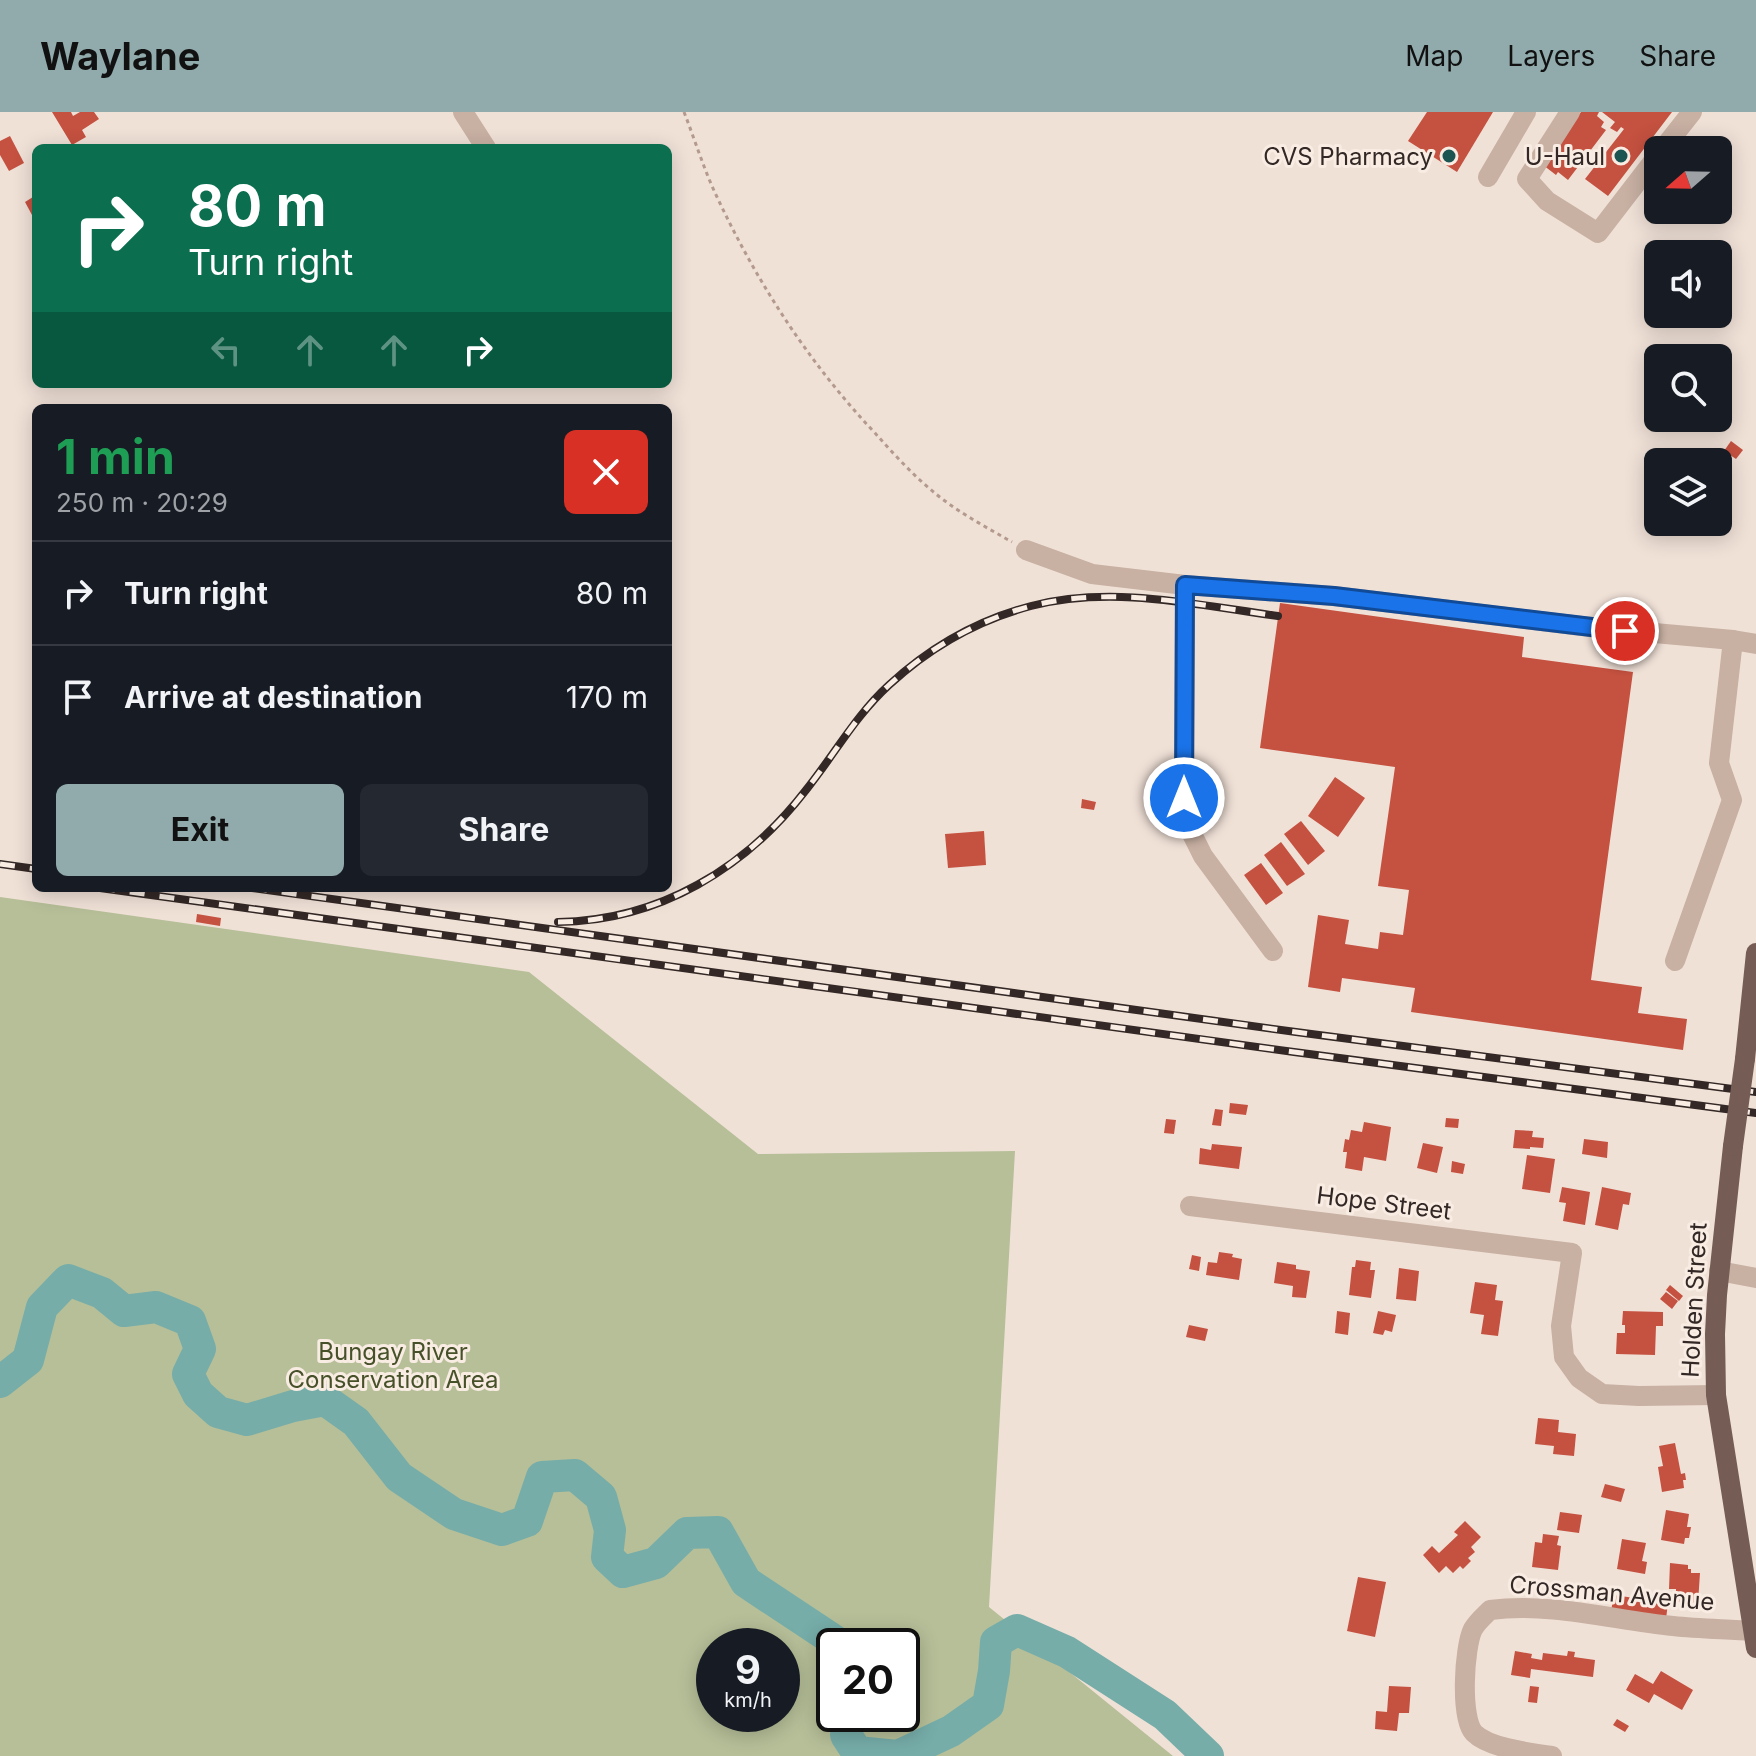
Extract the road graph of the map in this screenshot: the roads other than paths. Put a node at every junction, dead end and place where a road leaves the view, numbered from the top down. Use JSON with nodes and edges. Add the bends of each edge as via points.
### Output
{"nodes":[{"id":1,"x":463,"y":112,"type":"edge"},
{"id":2,"x":1526,"y":112,"type":"edge"},
{"id":3,"x":1570,"y":112,"type":"edge"},
{"id":4,"x":1692,"y":112,"type":"edge"},
{"id":5,"x":1673,"y":136,"type":"edge"},
{"id":6,"x":483,"y":144,"type":"edge"},
{"id":7,"x":1644,"y":173,"type":"edge"},
{"id":8,"x":1488,"y":177,"type":"dead end"},
{"id":9,"x":1026,"y":550,"type":"road end"},
{"id":10,"x":1185,"y":585,"type":"junction"},
{"id":11,"x":1733,"y":640,"type":"junction"},
{"id":12,"x":1756,"y":644,"type":"edge"},
{"id":13,"x":1273,"y":951,"type":"dead end"},
{"id":14,"x":1756,"y":953,"type":"edge"},
{"id":15,"x":1675,"y":961,"type":"dead end"},
{"id":16,"x":1190,"y":1206,"type":"dead end"},
{"id":17,"x":1719,"y":1271,"type":"junction"},
{"id":18,"x":1756,"y":1278,"type":"edge"},
{"id":19,"x":1716,"y":1395,"type":"junction"},
{"id":20,"x":1747,"y":1534,"type":"edge"},
{"id":21,"x":1755,"y":1640,"type":"edge"},
{"id":22,"x":1552,"y":1756,"type":"edge"}],
"edges":[{"from":1,"to":6,"type":"street"},
{"from":2,"to":8,"type":"street"},
{"from":3,"to":7,"type":"street","via":[[1527,179],[1547,201],[1598,233]]},
{"from":4,"to":5,"type":"street"},
{"from":9,"to":10,"type":"street","via":[[1092,574]]},
{"from":10,"to":11,"type":"street"},
{"from":10,"to":13,"type":"street","via":[[1184,798],[1190,830]]},
{"from":11,"to":12,"type":"street"},
{"from":11,"to":15,"type":"street","via":[[1719,763],[1732,800]]},
{"from":14,"to":17,"type":"main road","name":"Holden Street","bridge":true},
{"from":16,"to":19,"type":"street","name":"Hope Street","via":[[1572,1253],[1561,1326],[1564,1357],[1579,1378],[1602,1394]]},
{"from":17,"to":18,"type":"street"},
{"from":17,"to":19,"type":"main road","name":"Holden Street"},
{"from":19,"to":20,"type":"main road","name":"Holden Street"},
{"from":20,"to":21,"type":"main road","name":"Holden Street"},
{"from":21,"to":22,"type":"street","name":"Crossman Avenue","via":[[1586,1613],[1490,1610],[1474,1628],[1466,1650],[1466,1714],[1473,1732],[1491,1743]]}]}
